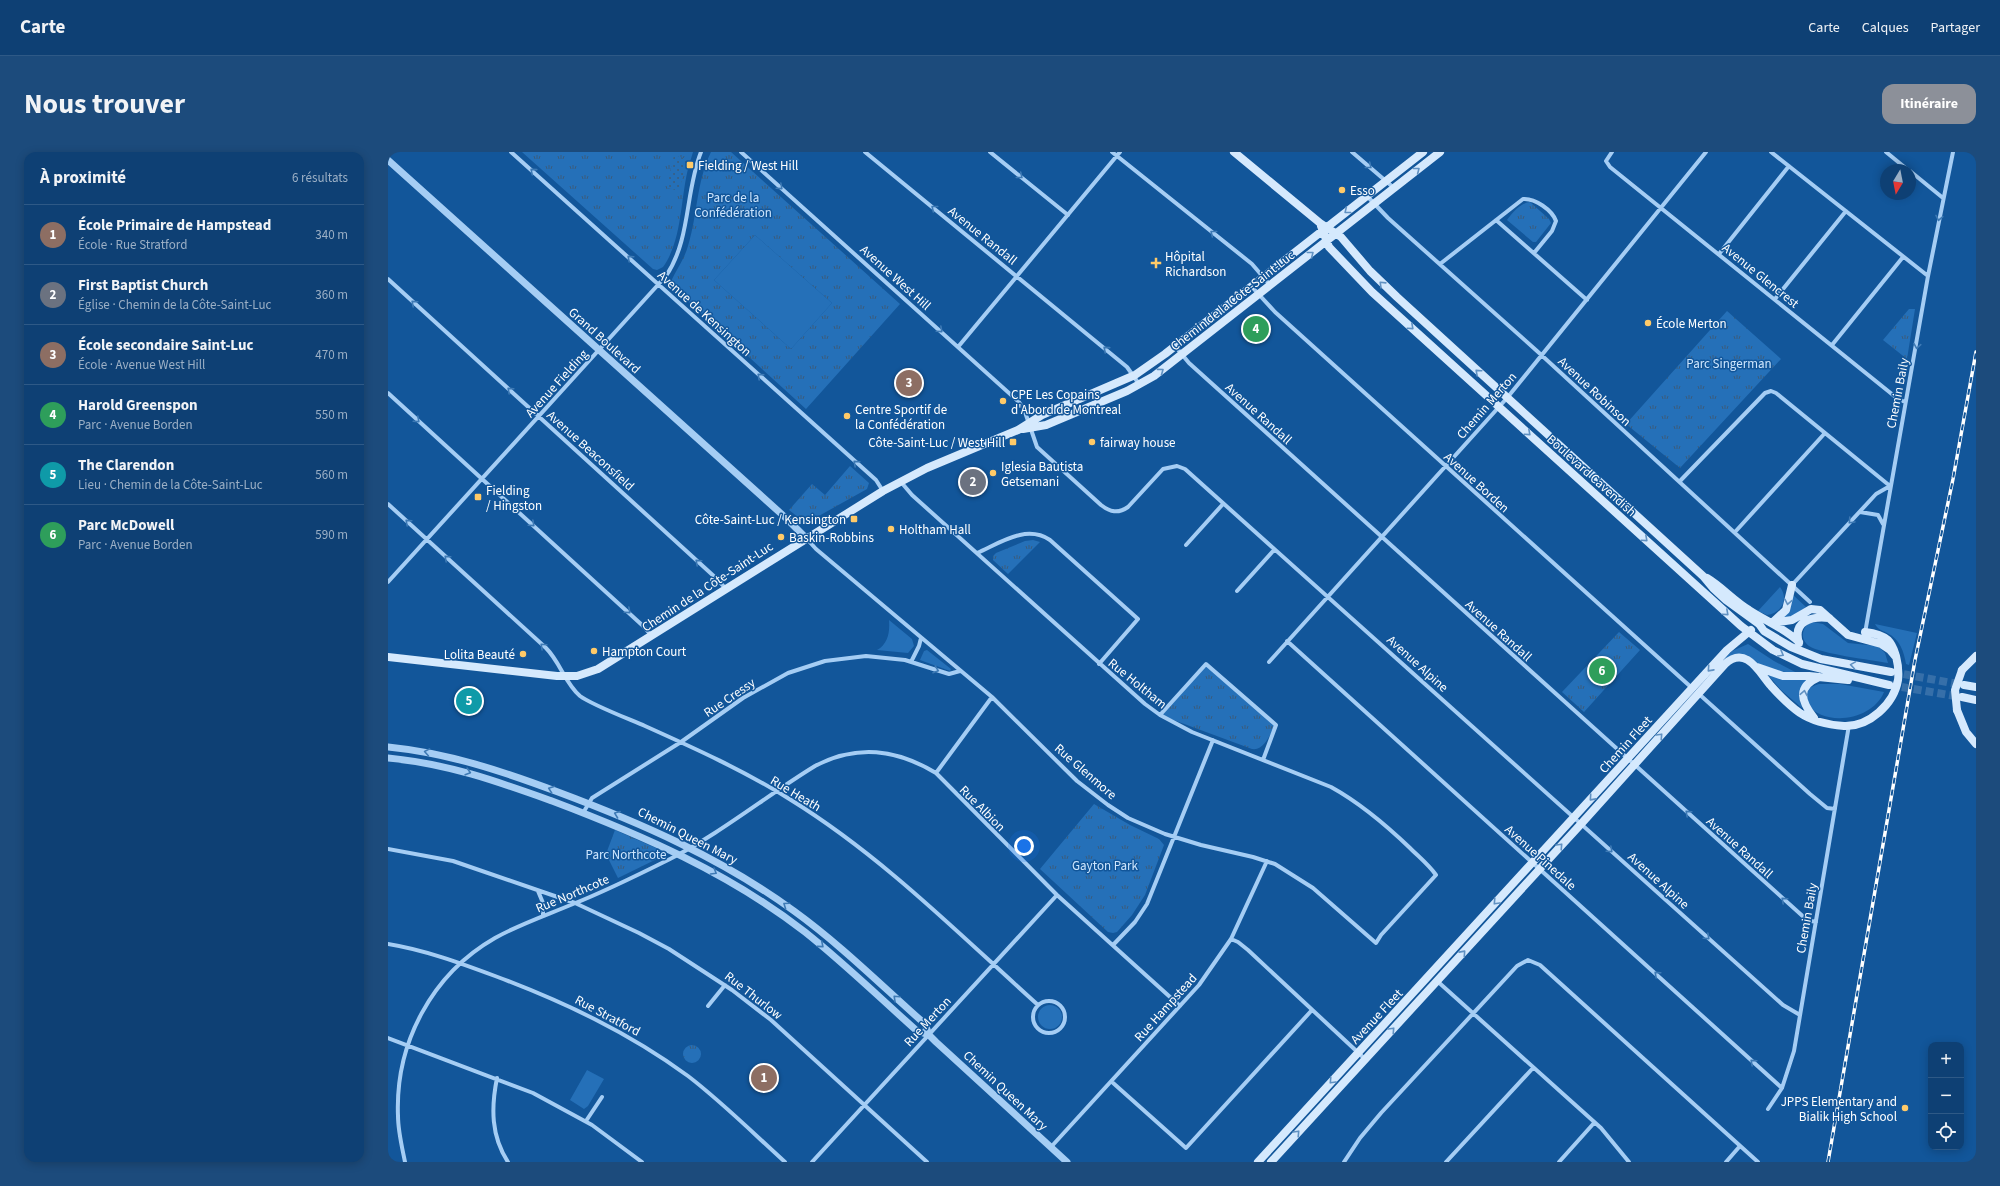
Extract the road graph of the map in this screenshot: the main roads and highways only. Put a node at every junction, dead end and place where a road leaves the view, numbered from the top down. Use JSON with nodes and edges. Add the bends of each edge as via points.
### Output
{"nodes":[{"id":1,"x":1234,"y":152,"type":"edge"},
{"id":2,"x":1423,"y":152,"type":"edge"},
{"id":3,"x":1440,"y":152,"type":"edge"},
{"id":4,"x":1324,"y":227,"type":"junction"},
{"id":5,"x":1337,"y":234,"type":"junction"},
{"id":6,"x":1327,"y":241,"type":"junction"},
{"id":7,"x":1029,"y":426,"type":"junction"},
{"id":8,"x":1703,"y":576,"type":"junction"},
{"id":9,"x":1792,"y":586,"type":"road end"},
{"id":10,"x":1828,"y":618,"type":"junction"},
{"id":11,"x":1772,"y":623,"type":"junction"},
{"id":12,"x":1764,"y":631,"type":"junction"},
{"id":13,"x":1748,"y":632,"type":"junction"},
{"id":14,"x":1799,"y":642,"type":"junction"},
{"id":15,"x":1805,"y":654,"type":"junction"},
{"id":16,"x":1976,"y":656,"type":"edge"},
{"id":17,"x":388,"y":657,"type":"edge"},
{"id":18,"x":1757,"y":667,"type":"junction"},
{"id":19,"x":1891,"y":672,"type":"tunnel mouth"},
{"id":20,"x":1819,"y":677,"type":"junction"},
{"id":21,"x":1868,"y":681,"type":"junction"},
{"id":22,"x":1889,"y":684,"type":"tunnel mouth"},
{"id":23,"x":1964,"y":685,"type":"tunnel mouth"},
{"id":24,"x":1976,"y":687,"type":"edge"},
{"id":25,"x":1962,"y":697,"type":"tunnel mouth"},
{"id":26,"x":1976,"y":700,"type":"edge"},
{"id":27,"x":1814,"y":718,"type":"junction"},
{"id":28,"x":1976,"y":744,"type":"edge"},
{"id":29,"x":1536,"y":866,"type":"junction"},
{"id":30,"x":1511,"y":886,"type":"joint"},
{"id":31,"x":1518,"y":892,"type":"joint"},
{"id":32,"x":1258,"y":1162,"type":"edge"},
{"id":33,"x":1271,"y":1162,"type":"edge"}],
"edges":[{"from":1,"to":4,"type":"main road","name":"Boulevard Cavendish"},
{"from":2,"to":4,"type":"main road","name":"Chemin de la Côte-Saint-Luc","one_way":true},
{"from":5,"to":3,"type":"main road","name":"Chemin de la Côte-Saint-Luc","one_way":true},
{"from":4,"to":5,"type":"main road","name":"Boulevard Cavendish"},
{"from":4,"to":6,"type":"main road","name":"Boulevard Cavendish"},
{"from":4,"to":7,"type":"main road","name":"Chemin de la Côte-Saint-Luc","via":[[1264,277],[1135,375],[1044,414]]},
{"from":5,"to":6,"type":"main road","name":"Chemin de la Côte-Saint-Luc"},
{"from":8,"to":5,"type":"main road","name":"Boulevard Cavendish","one_way":true,"via":[[1381,283]]},
{"from":7,"to":6,"type":"main road","name":"Chemin de la Côte-Saint-Luc","one_way":true,"via":[[1046,425],[1140,385]]},
{"from":6,"to":13,"type":"main road","name":"Boulevard Cavendish","one_way":true,"via":[[1363,283]]},
{"from":7,"to":17,"type":"main road","name":"Chemin de la Côte-Saint-Luc","via":[[941,462],[883,491],[598,669],[566,677]]},
{"from":8,"to":11,"type":"main road","via":[[1717,584],[1745,608]]},
{"from":8,"to":12,"type":"main road","name":"Boulevard Cavendish","via":[[1713,588],[1759,624]]},
{"from":9,"to":11,"type":"main road","one_way":true,"via":[[1786,610]]},
{"from":10,"to":11,"type":"main road","via":[[1820,610],[1812,609],[1792,620]]},
{"from":10,"to":14,"type":"main road","via":[[1815,617],[1804,621],[1798,631]]},
{"from":10,"to":27,"type":"main road","via":[[1848,635],[1865,635],[1896,656],[1898,678],[1889,702],[1873,716],[1858,724],[1830,724]]},
{"from":11,"to":14,"type":"main road"},
{"from":12,"to":13,"type":"main road","via":[[1756,629]]},
{"from":12,"to":15,"type":"main road","name":"Boulevard Cavendish"},
{"from":13,"to":21,"type":"main road","name":"Boulevard Cavendish","one_way":true,"via":[[1779,653],[1802,664]]},
{"from":13,"to":29,"type":"main road","name":"Chemin Fleet","one_way":true,"via":[[1732,645],[1627,759]]},
{"from":14,"to":15,"type":"main road"},
{"from":19,"to":15,"type":"main road","name":"Boulevard Cavendish","one_way":true},
{"from":16,"to":28,"type":"main road","bridge":true,"via":[[1962,670],[1956,690],[1957,710],[1966,732]]},
{"from":18,"to":20,"type":"main road","name":"Chemin Fleet","via":[[1783,676]]},
{"from":18,"to":27,"type":"main road","via":[[1781,696],[1800,713]]},
{"from":29,"to":18,"type":"main road","name":"Chemin Fleet","one_way":true,"via":[[1581,824],[1725,664],[1731,660],[1745,659]]},
{"from":20,"to":21,"type":"main road","name":"Chemin Fleet"},
{"from":27,"to":20,"type":"main road","one_way":true,"via":[[1804,703],[1803,694],[1806,685]]},
{"from":21,"to":22,"type":"main road","name":"Boulevard Cavendish"},
{"from":23,"to":24,"type":"main road"},
{"from":25,"to":26,"type":"main road"},
{"from":29,"to":30,"type":"main road","name":"Chemin Fleet"},
{"from":29,"to":31,"type":"main road","name":"Chemin Fleet"},
{"from":30,"to":32,"type":"main road","name":"Avenue Fleet","one_way":true},
{"from":33,"to":31,"type":"main road","name":"Avenue Fleet","one_way":true}]}
